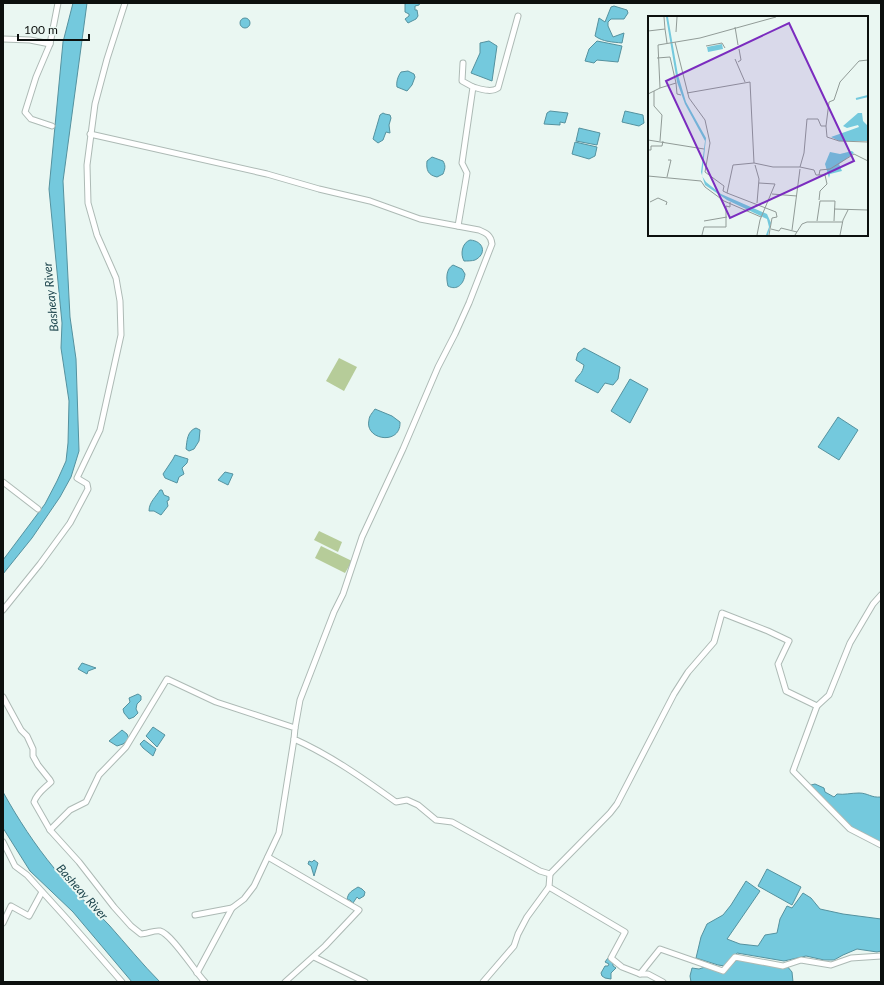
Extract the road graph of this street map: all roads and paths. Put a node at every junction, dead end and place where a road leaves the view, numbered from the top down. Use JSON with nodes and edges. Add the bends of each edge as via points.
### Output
{"nodes":[{"id":1,"x":58,"y":3,"type":"edge"},
{"id":2,"x":126,"y":3,"type":"edge"},
{"id":3,"x":518,"y":16,"type":"dead end"},
{"id":4,"x":3,"y":39,"type":"edge"},
{"id":5,"x":50,"y":44,"type":"junction"},
{"id":6,"x":463,"y":63,"type":"dead end"},
{"id":7,"x":473,"y":87,"type":"junction"},
{"id":8,"x":52,"y":126,"type":"dead end"},
{"id":9,"x":90,"y":134,"type":"junction"},
{"id":10,"x":458,"y":226,"type":"junction"},
{"id":11,"x":3,"y":482,"type":"edge"},
{"id":12,"x":38,"y":509,"type":"dead end"},
{"id":13,"x":881,"y":595,"type":"edge"},
{"id":14,"x":3,"y":610,"type":"edge"},
{"id":15,"x":3,"y":697,"type":"edge"},
{"id":16,"x":817,"y":706,"type":"junction"},
{"id":17,"x":295,"y":728,"type":"junction"},
{"id":18,"x":294,"y":739,"type":"junction"},
{"id":19,"x":50,"y":830,"type":"junction"},
{"id":20,"x":3,"y":842,"type":"edge"},
{"id":21,"x":881,"y":845,"type":"edge"},
{"id":22,"x":268,"y":858,"type":"junction"},
{"id":23,"x":550,"y":874,"type":"junction"},
{"id":24,"x":549,"y":887,"type":"junction"},
{"id":25,"x":42,"y":892,"type":"junction"},
{"id":26,"x":232,"y":908,"type":"junction"},
{"id":27,"x":195,"y":915,"type":"dead end"},
{"id":28,"x":3,"y":923,"type":"edge"},
{"id":29,"x":881,"y":956,"type":"edge"},
{"id":30,"x":314,"y":957,"type":"junction"},
{"id":31,"x":197,"y":974,"type":"junction"},
{"id":32,"x":640,"y":974,"type":"junction"},
{"id":33,"x":122,"y":982,"type":"edge"},
{"id":34,"x":205,"y":982,"type":"edge"},
{"id":35,"x":285,"y":982,"type":"edge"},
{"id":36,"x":365,"y":982,"type":"edge"},
{"id":37,"x":483,"y":982,"type":"edge"},
{"id":38,"x":663,"y":982,"type":"edge"}],
"edges":[{"from":1,"to":5,"type":"street"},
{"from":2,"to":9,"type":"street","via":[[107,59]]},
{"from":3,"to":7,"type":"street","via":[[498,88],[490,90]]},
{"from":4,"to":5,"type":"street"},
{"from":5,"to":8,"type":"street","via":[[25,112],[31,119]]},
{"from":6,"to":7,"type":"street","via":[[462,81]]},
{"from":7,"to":10,"type":"street","via":[[462,163],[467,173]]},
{"from":9,"to":10,"type":"street","via":[[267,174],[370,201],[420,219]]},
{"from":9,"to":14,"type":"street","via":[[87,165],[88,204],[97,235],[116,278],[122,336],[100,430],[78,478],[87,484],[88,489],[70,523]]},
{"from":10,"to":17,"type":"street","via":[[486,233],[492,244],[469,303],[362,537],[349,578],[300,700]]},
{"from":11,"to":12,"type":"street"},
{"from":13,"to":16,"type":"street","via":[[850,643],[829,695]]},
{"from":15,"to":19,"type":"street","via":[[27,736],[38,765],[51,782],[34,802]]},
{"from":16,"to":21,"type":"street","via":[[793,771],[850,829]]},
{"from":16,"to":23,"type":"street","via":[[786,691],[778,664],[789,641],[722,613],[714,642],[688,672],[674,694],[617,804]]},
{"from":17,"to":18,"type":"street"},
{"from":17,"to":19,"type":"street","via":[[216,702],[167,679],[126,747],[99,775],[86,802],[70,810]]},
{"from":18,"to":22,"type":"street","via":[[279,833]]},
{"from":18,"to":23,"type":"street","via":[[312,747],[396,802],[413,802],[436,820],[452,822],[540,871]]},
{"from":19,"to":31,"type":"street","via":[[131,926],[141,934],[159,931],[167,935]]},
{"from":20,"to":25,"type":"street","via":[[15,866]]},
{"from":22,"to":26,"type":"street","via":[[254,886],[244,899]]},
{"from":22,"to":30,"type":"street","via":[[359,910]]},
{"from":23,"to":24,"type":"street"},
{"from":24,"to":32,"type":"street","via":[[625,932],[611,958],[622,967]]},
{"from":24,"to":37,"type":"street","via":[[527,917],[514,946]]},
{"from":25,"to":28,"type":"street","via":[[29,916],[11,906]]},
{"from":25,"to":33,"type":"street"},
{"from":26,"to":27,"type":"street"},
{"from":26,"to":31,"type":"street"},
{"from":29,"to":32,"type":"street","via":[[851,958],[831,965],[801,960],[783,966],[735,957],[723,971],[660,949]]},
{"from":30,"to":35,"type":"street"},
{"from":30,"to":36,"type":"street"},
{"from":31,"to":34,"type":"street"},
{"from":32,"to":38,"type":"street","via":[[648,974]]}]}
